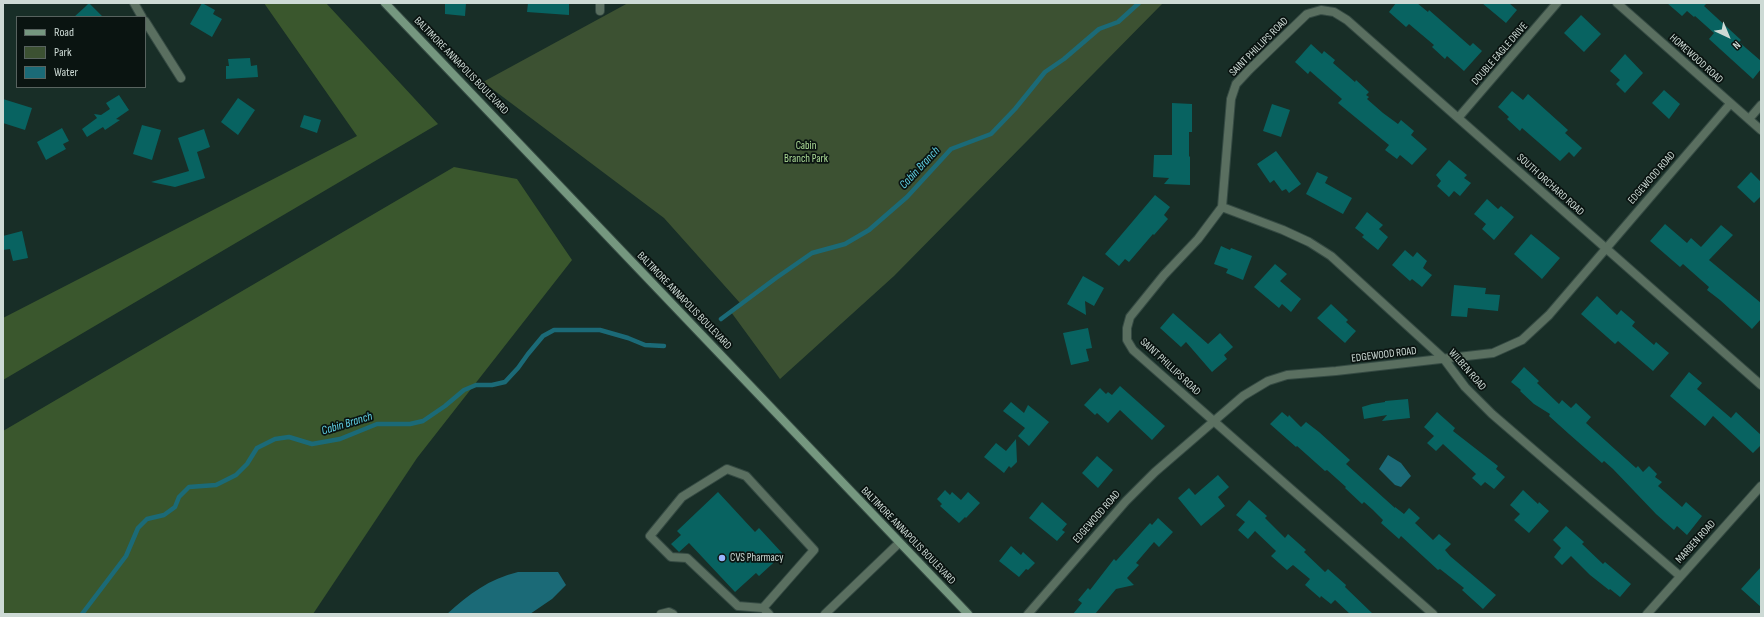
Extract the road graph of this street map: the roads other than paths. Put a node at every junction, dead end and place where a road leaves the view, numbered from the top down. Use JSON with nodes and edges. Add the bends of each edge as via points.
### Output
{"nodes":[{"id":1,"x":134,"y":3,"type":"edge"},
{"id":2,"x":385,"y":3,"type":"edge"},
{"id":3,"x":1557,"y":3,"type":"edge"},
{"id":4,"x":1617,"y":3,"type":"edge"},
{"id":5,"x":1321,"y":10,"type":"joint"},
{"id":6,"x":141,"y":16,"type":"edge"},
{"id":7,"x":146,"y":23,"type":"edge"},
{"id":8,"x":181,"y":78,"type":"dead end"},
{"id":9,"x":1730,"y":104,"type":"junction"},
{"id":10,"x":1761,"y":105,"type":"edge"},
{"id":11,"x":1458,"y":118,"type":"junction"},
{"id":12,"x":1749,"y":119,"type":"junction"},
{"id":13,"x":1761,"y":130,"type":"edge"},
{"id":14,"x":1222,"y":207,"type":"junction"},
{"id":15,"x":1605,"y":249,"type":"junction"},
{"id":16,"x":1444,"y":359,"type":"junction"},
{"id":17,"x":1761,"y":385,"type":"edge"},
{"id":18,"x":1214,"y":422,"type":"junction"},
{"id":19,"x":1761,"y":486,"type":"edge"},
{"id":20,"x":899,"y":543,"type":"junction"},
{"id":21,"x":1680,"y":576,"type":"junction"},
{"id":22,"x":763,"y":608,"type":"junction"},
{"id":23,"x":661,"y":614,"type":"edge"},
{"id":24,"x":673,"y":614,"type":"edge"},
{"id":25,"x":769,"y":614,"type":"edge"},
{"id":26,"x":825,"y":614,"type":"edge"},
{"id":27,"x":968,"y":614,"type":"edge"},
{"id":28,"x":1028,"y":614,"type":"edge"},
{"id":29,"x":1433,"y":614,"type":"edge"},
{"id":30,"x":1647,"y":614,"type":"edge"}],
"edges":[{"from":1,"to":6,"type":"street"},
{"from":2,"to":20,"type":"main road","name":"BALTIMORE ANNAPOLIS BOULEVARD"},
{"from":3,"to":11,"type":"street","name":"DOUBLE EAGLE DRIVE"},
{"from":4,"to":9,"type":"street","name":"HOMEWOOD ROAD"},
{"from":5,"to":11,"type":"street","name":"SOUTH ORCHARD ROAD","via":[[1334,12],[1347,20]]},
{"from":5,"to":14,"type":"street","name":"SAINT PHILLIPS ROAD","via":[[1307,14],[1236,84],[1231,99]]},
{"from":7,"to":8,"type":"street"},
{"from":9,"to":12,"type":"street","name":"HOMEWOOD ROAD"},
{"from":9,"to":15,"type":"street","name":"EDGEWOOD ROAD"},
{"from":10,"to":12,"type":"street"},
{"from":11,"to":15,"type":"street","name":"SOUTH ORCHARD ROAD"},
{"from":12,"to":13,"type":"street","name":"HOMEWOOD ROAD"},
{"from":14,"to":16,"type":"street","name":"WILBEN ROAD","via":[[1283,230],[1331,256]]},
{"from":14,"to":18,"type":"street","name":"SAINT PHILLIPS ROAD","via":[[1198,239],[1130,317],[1127,328],[1127,340],[1133,350]]},
{"from":15,"to":16,"type":"street","name":"EDGEWOOD ROAD","via":[[1549,315],[1522,340],[1492,353]]},
{"from":15,"to":17,"type":"street","name":"SOUTH ORCHARD ROAD"},
{"from":16,"to":18,"type":"street","name":"EDGEWOOD ROAD","via":[[1287,375],[1268,381],[1243,396]]},
{"from":16,"to":21,"type":"street","name":"WILBEN ROAD","via":[[1465,387],[1492,414]]},
{"from":18,"to":28,"type":"street","name":"EDGEWOOD ROAD","via":[[1155,472],[1126,501]]},
{"from":18,"to":29,"type":"street","name":"SAINT PHILLIPS ROAD"},
{"from":19,"to":21,"type":"street","name":"MARBEN ROAD"},
{"from":20,"to":26,"type":"street"},
{"from":20,"to":27,"type":"main road","name":"BALTIMORE ANNAPOLIS BOULEVARD"},
{"from":21,"to":30,"type":"street","name":"MARBEN ROAD"},
{"from":22,"to":22,"type":"street","via":[[738,606],[687,558],[671,557],[650,536],[682,497],[727,469],[746,476],[814,550]]},
{"from":22,"to":25,"type":"street"},
{"from":23,"to":24,"type":"street"}]}
